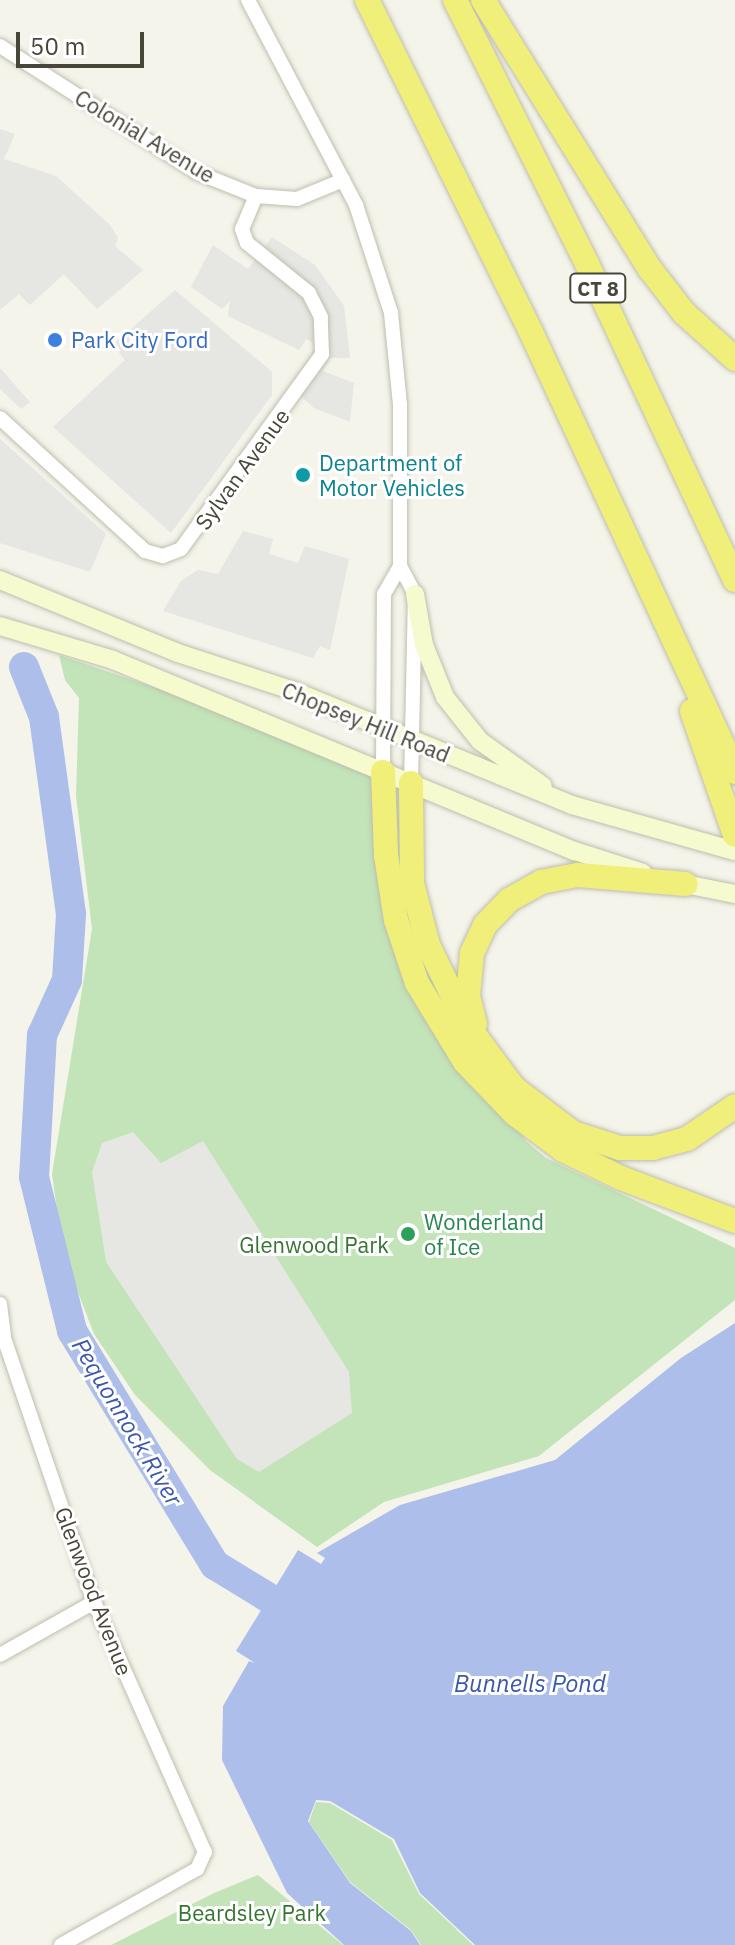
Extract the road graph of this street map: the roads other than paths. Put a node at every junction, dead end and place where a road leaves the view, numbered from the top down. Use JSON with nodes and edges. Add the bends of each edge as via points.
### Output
{"nodes":[{"id":1,"x":248,"y":0,"type":"edge"},
{"id":2,"x":367,"y":0,"type":"edge"},
{"id":3,"x":455,"y":0,"type":"edge"},
{"id":4,"x":483,"y":0,"type":"edge"},
{"id":5,"x":0,"y":46,"type":"edge"},
{"id":6,"x":343,"y":180,"type":"junction"},
{"id":7,"x":256,"y":196,"type":"junction"},
{"id":8,"x":735,"y":359,"type":"edge"},
{"id":9,"x":0,"y":418,"type":"edge"},
{"id":10,"x":400,"y":566,"type":"junction"},
{"id":11,"x":642,"y":569,"type":"junction"},
{"id":12,"x":0,"y":580,"type":"edge"},
{"id":13,"x":735,"y":580,"type":"edge"},
{"id":14,"x":415,"y":594,"type":"junction"},
{"id":15,"x":0,"y":626,"type":"edge"},
{"id":16,"x":383,"y":728,"type":"junction"},
{"id":17,"x":413,"y":741,"type":"junction"},
{"id":18,"x":383,"y":772,"type":"junction"},
{"id":19,"x":735,"y":772,"type":"edge"},
{"id":20,"x":411,"y":783,"type":"junction"},
{"id":21,"x":572,"y":805,"type":"junction"},
{"id":22,"x":735,"y":835,"type":"edge"},
{"id":23,"x":735,"y":851,"type":"edge"},
{"id":24,"x":696,"y":886,"type":"junction"},
{"id":25,"x":735,"y":894,"type":"edge"},
{"id":26,"x":502,"y":1075,"type":"junction"},
{"id":27,"x":735,"y":1106,"type":"edge"},
{"id":28,"x":735,"y":1221,"type":"edge"},
{"id":29,"x":0,"y":1304,"type":"edge"},
{"id":30,"x":2,"y":1339,"type":"edge"},
{"id":31,"x":94,"y":1602,"type":"junction"},
{"id":32,"x":0,"y":1655,"type":"edge"},
{"id":33,"x":61,"y":1945,"type":"edge"}],
"edges":[{"from":1,"to":6,"type":"street"},
{"from":2,"to":11,"type":"highway","via":[[475,214]]},
{"from":3,"to":13,"type":"highway","number":"CT 8","via":[[587,264]]},
{"from":4,"to":8,"type":"highway","via":[[655,277],[697,327]]},
{"from":5,"to":7,"type":"street","name":"Colonial Avenue","via":[[196,172]]},
{"from":6,"to":7,"type":"street","name":"Colonial Avenue","via":[[297,199]]},
{"from":6,"to":10,"type":"street","via":[[376,255],[391,313],[400,415]]},
{"from":7,"to":9,"type":"street","name":"Sylvan Avenue","via":[[242,229],[247,243],[309,293],[321,317],[322,354],[181,549],[163,556],[145,551]]},
{"from":10,"to":14,"type":"street"},
{"from":10,"to":16,"type":"street","via":[[384,594]]},
{"from":11,"to":19,"type":"highway"},
{"from":11,"to":22,"type":"highway"},
{"from":12,"to":16,"type":"main road","name":"Chopsey Hill Road"},
{"from":14,"to":17,"type":"street"},
{"from":14,"to":21,"type":"main road","via":[[429,662],[456,713],[494,752]]},
{"from":15,"to":18,"type":"main road","name":"Chopsey Hill Road","via":[[113,660]]},
{"from":16,"to":17,"type":"main road","name":"Chopsey Hill Road"},
{"from":16,"to":18,"type":"street"},
{"from":17,"to":20,"type":"street"},
{"from":17,"to":21,"type":"main road","name":"Chopsey Hill Road"},
{"from":18,"to":20,"type":"main road","name":"Chopsey Hill Road"},
{"from":18,"to":28,"type":"highway","via":[[386,855],[396,920],[417,983],[465,1062],[515,1114],[563,1150]]},
{"from":20,"to":24,"type":"main road","name":"Chopsey Hill Road","via":[[575,851]]},
{"from":20,"to":26,"type":"highway","via":[[412,883],[428,945],[452,1000]]},
{"from":21,"to":23,"type":"main road","name":"Chopsey Hill Road"},
{"from":24,"to":25,"type":"main road","name":"Chopsey Hill Road"},
{"from":24,"to":26,"type":"highway","via":[[560,877],[524,890],[496,912],[472,953],[468,996],[481,1037]]},
{"from":26,"to":27,"type":"highway","via":[[556,1123],[620,1148],[653,1148],[687,1139]]},
{"from":29,"to":30,"type":"street","name":"Glenwood Avenue"},
{"from":30,"to":31,"type":"street","name":"Glenwood Avenue"},
{"from":31,"to":32,"type":"street"},
{"from":31,"to":33,"type":"street","name":"Glenwood Avenue","via":[[205,1852],[197,1869]]}]}
